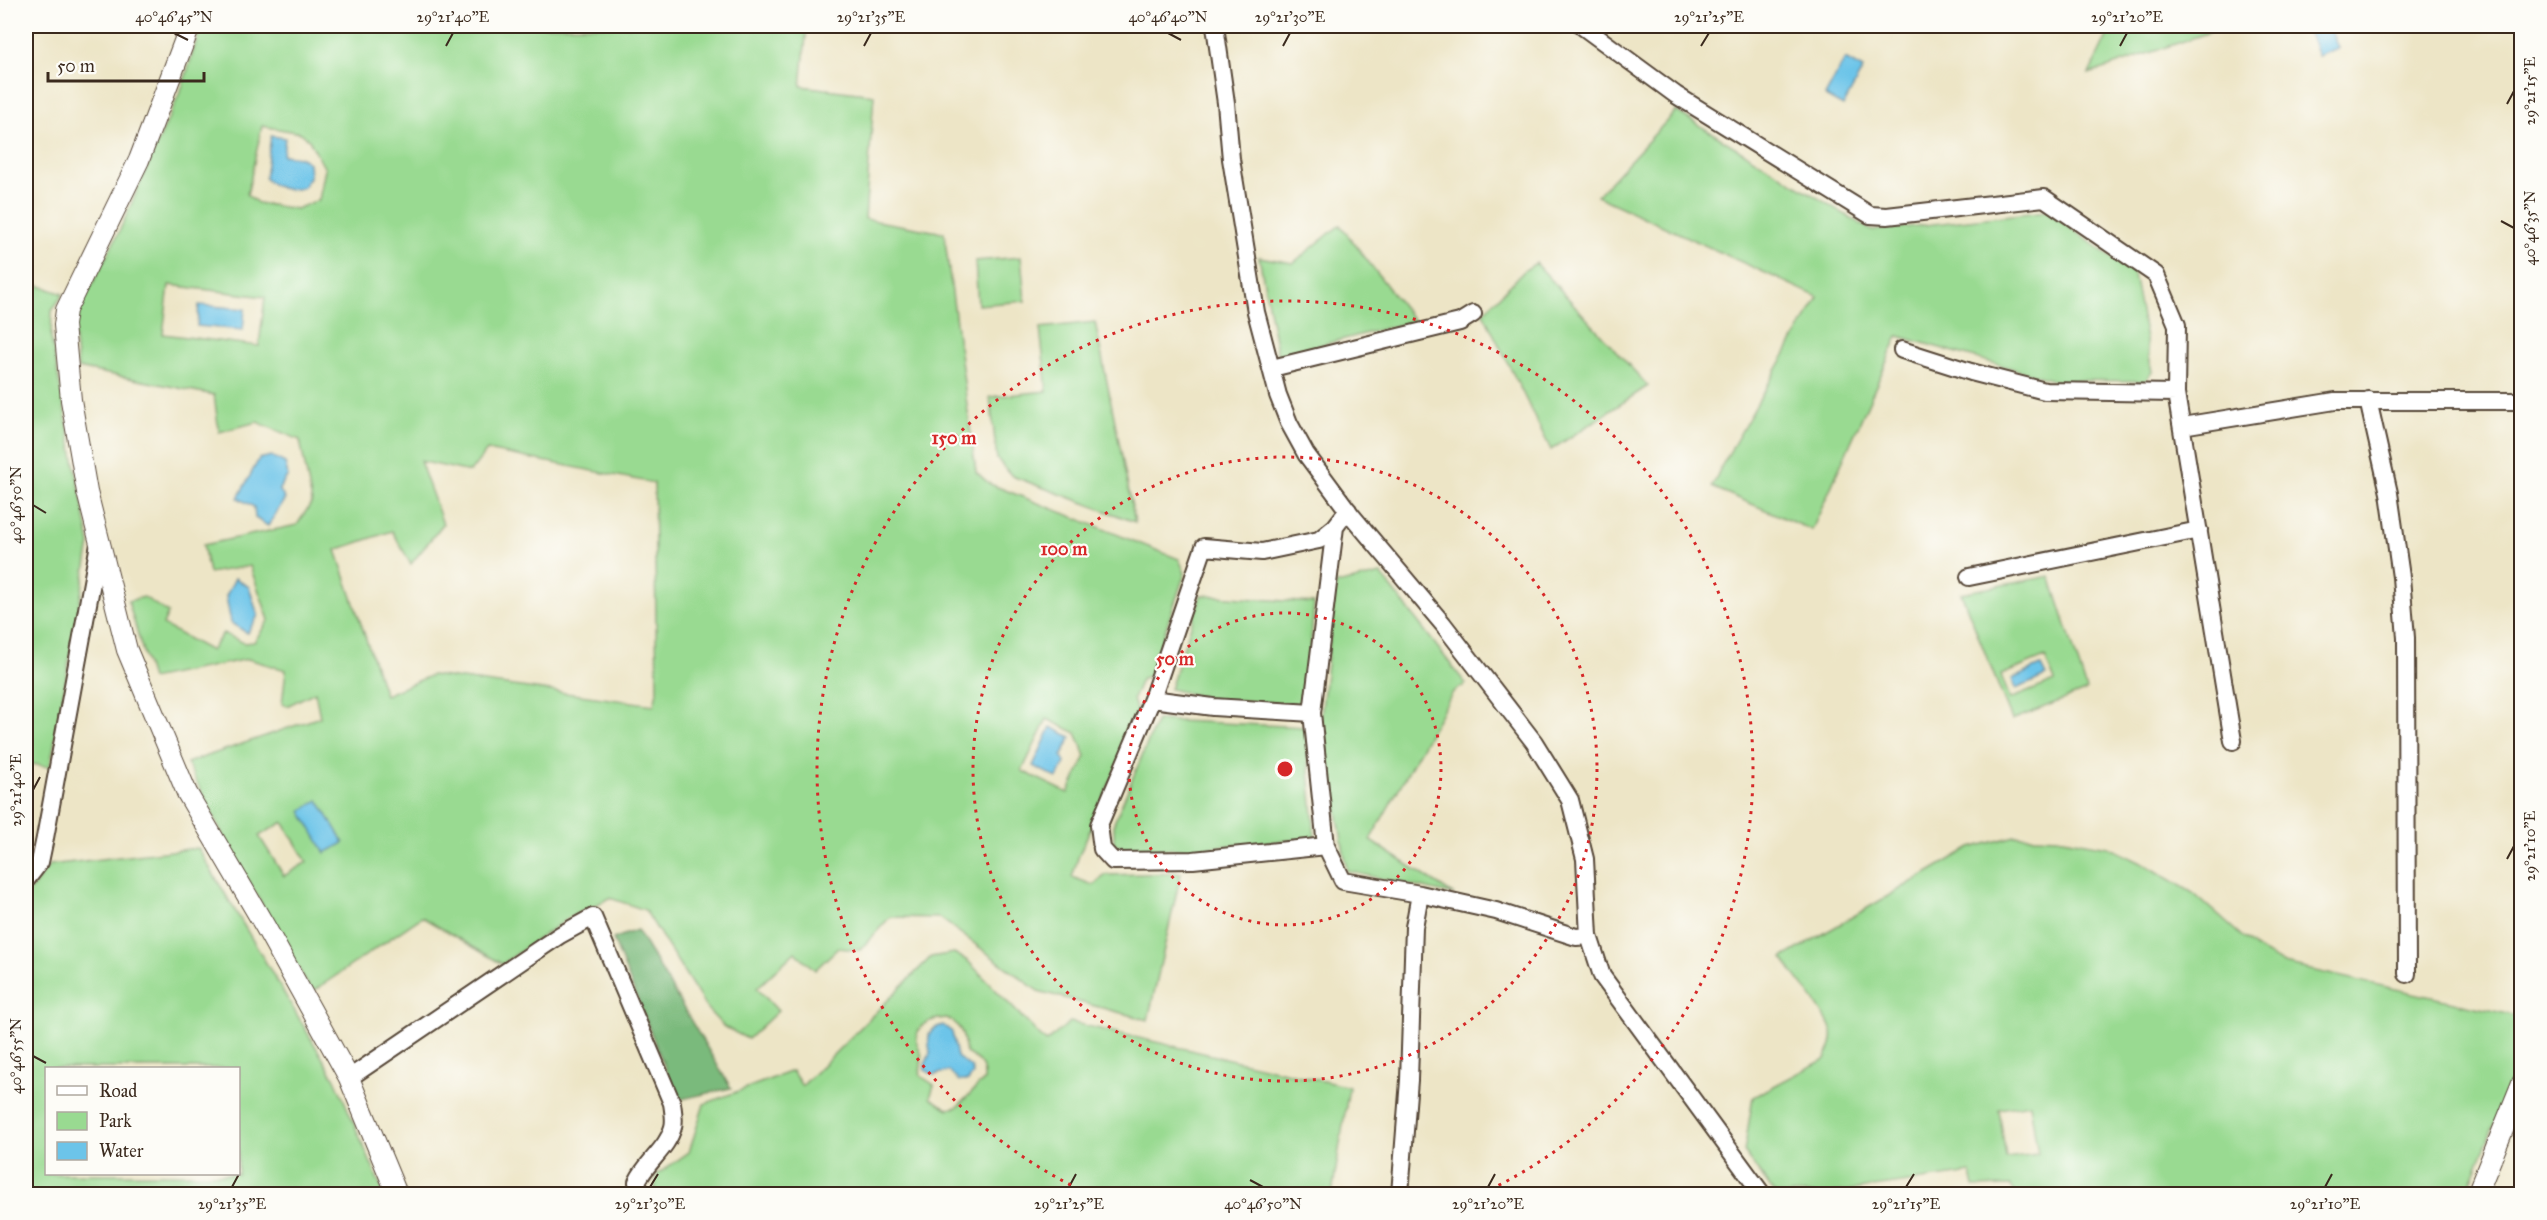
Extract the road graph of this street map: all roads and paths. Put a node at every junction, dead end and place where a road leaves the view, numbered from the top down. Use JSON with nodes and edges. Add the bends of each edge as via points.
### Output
{"nodes":[{"id":1,"x":190,"y":26,"type":"edge"},
{"id":2,"x":1215,"y":26,"type":"edge"},
{"id":3,"x":1582,"y":26,"type":"edge"},
{"id":4,"x":1473,"y":314,"type":"dead end"},
{"id":5,"x":1902,"y":350,"type":"dead end"},
{"id":6,"x":1272,"y":368,"type":"junction"},
{"id":7,"x":2176,"y":393,"type":"junction"},
{"id":8,"x":2368,"y":400,"type":"junction"},
{"id":9,"x":2522,"y":401,"type":"edge"},
{"id":10,"x":2182,"y":426,"type":"junction"},
{"id":11,"x":1348,"y":510,"type":"junction"},
{"id":12,"x":1335,"y":527,"type":"junction"},
{"id":13,"x":2199,"y":530,"type":"junction"},
{"id":14,"x":99,"y":542,"type":"junction"},
{"id":15,"x":1969,"y":577,"type":"dead end"},
{"id":16,"x":1152,"y":699,"type":"junction"},
{"id":17,"x":1312,"y":712,"type":"junction"},
{"id":18,"x":2234,"y":741,"type":"dead end"},
{"id":19,"x":1326,"y":846,"type":"junction"},
{"id":20,"x":26,"y":880,"type":"edge"},
{"id":21,"x":1420,"y":894,"type":"junction"},
{"id":22,"x":1589,"y":936,"type":"junction"},
{"id":23,"x":2407,"y":974,"type":"dead end"},
{"id":24,"x":350,"y":1078,"type":"junction"},
{"id":25,"x":2522,"y":1083,"type":"edge"},
{"id":26,"x":397,"y":1194,"type":"edge"},
{"id":27,"x":641,"y":1194,"type":"edge"},
{"id":28,"x":1400,"y":1194,"type":"edge"},
{"id":29,"x":1762,"y":1194,"type":"edge"},
{"id":30,"x":2477,"y":1194,"type":"edge"}],
"edges":[{"from":1,"to":14,"type":"street","via":[[139,160],[66,310],[71,400]]},
{"from":2,"to":6,"type":"street","via":[[1245,246],[1256,312]]},
{"from":3,"to":7,"type":"street","via":[[1676,95],[1870,215],[2044,198],[2156,275],[2177,325]]},
{"from":4,"to":6,"type":"street","via":[[1460,322]]},
{"from":5,"to":7,"type":"street","via":[[2046,392]]},
{"from":6,"to":11,"type":"street","via":[[1278,395],[1306,454]]},
{"from":7,"to":10,"type":"street"},
{"from":8,"to":9,"type":"street"},
{"from":8,"to":10,"type":"street","via":[[2335,401]]},
{"from":8,"to":23,"type":"street","via":[[2389,494],[2406,638]]},
{"from":10,"to":13,"type":"street"},
{"from":11,"to":12,"type":"street"},
{"from":11,"to":22,"type":"street","via":[[1500,696],[1570,800],[1585,859]]},
{"from":12,"to":16,"type":"street","via":[[1319,540],[1262,552],[1204,547]]},
{"from":12,"to":17,"type":"street"},
{"from":13,"to":15,"type":"street"},
{"from":13,"to":18,"type":"street"},
{"from":14,"to":20,"type":"street","via":[[40,862]]},
{"from":14,"to":24,"type":"street","via":[[127,650],[187,793]]},
{"from":16,"to":17,"type":"street","via":[[1213,707]]},
{"from":16,"to":19,"type":"street","via":[[1099,825],[1102,849],[1113,861],[1193,860]]},
{"from":17,"to":19,"type":"street"},
{"from":19,"to":21,"type":"street","via":[[1343,880]]},
{"from":21,"to":22,"type":"street","via":[[1496,911],[1576,937]]},
{"from":21,"to":28,"type":"street","via":[[1414,927],[1409,1080]]},
{"from":22,"to":29,"type":"street","via":[[1602,976]]},
{"from":24,"to":26,"type":"street"},
{"from":24,"to":27,"type":"street","via":[[560,935],[594,917],[672,1103],[674,1126],[663,1147],[642,1170],[637,1182]]},
{"from":25,"to":30,"type":"street"}]}
